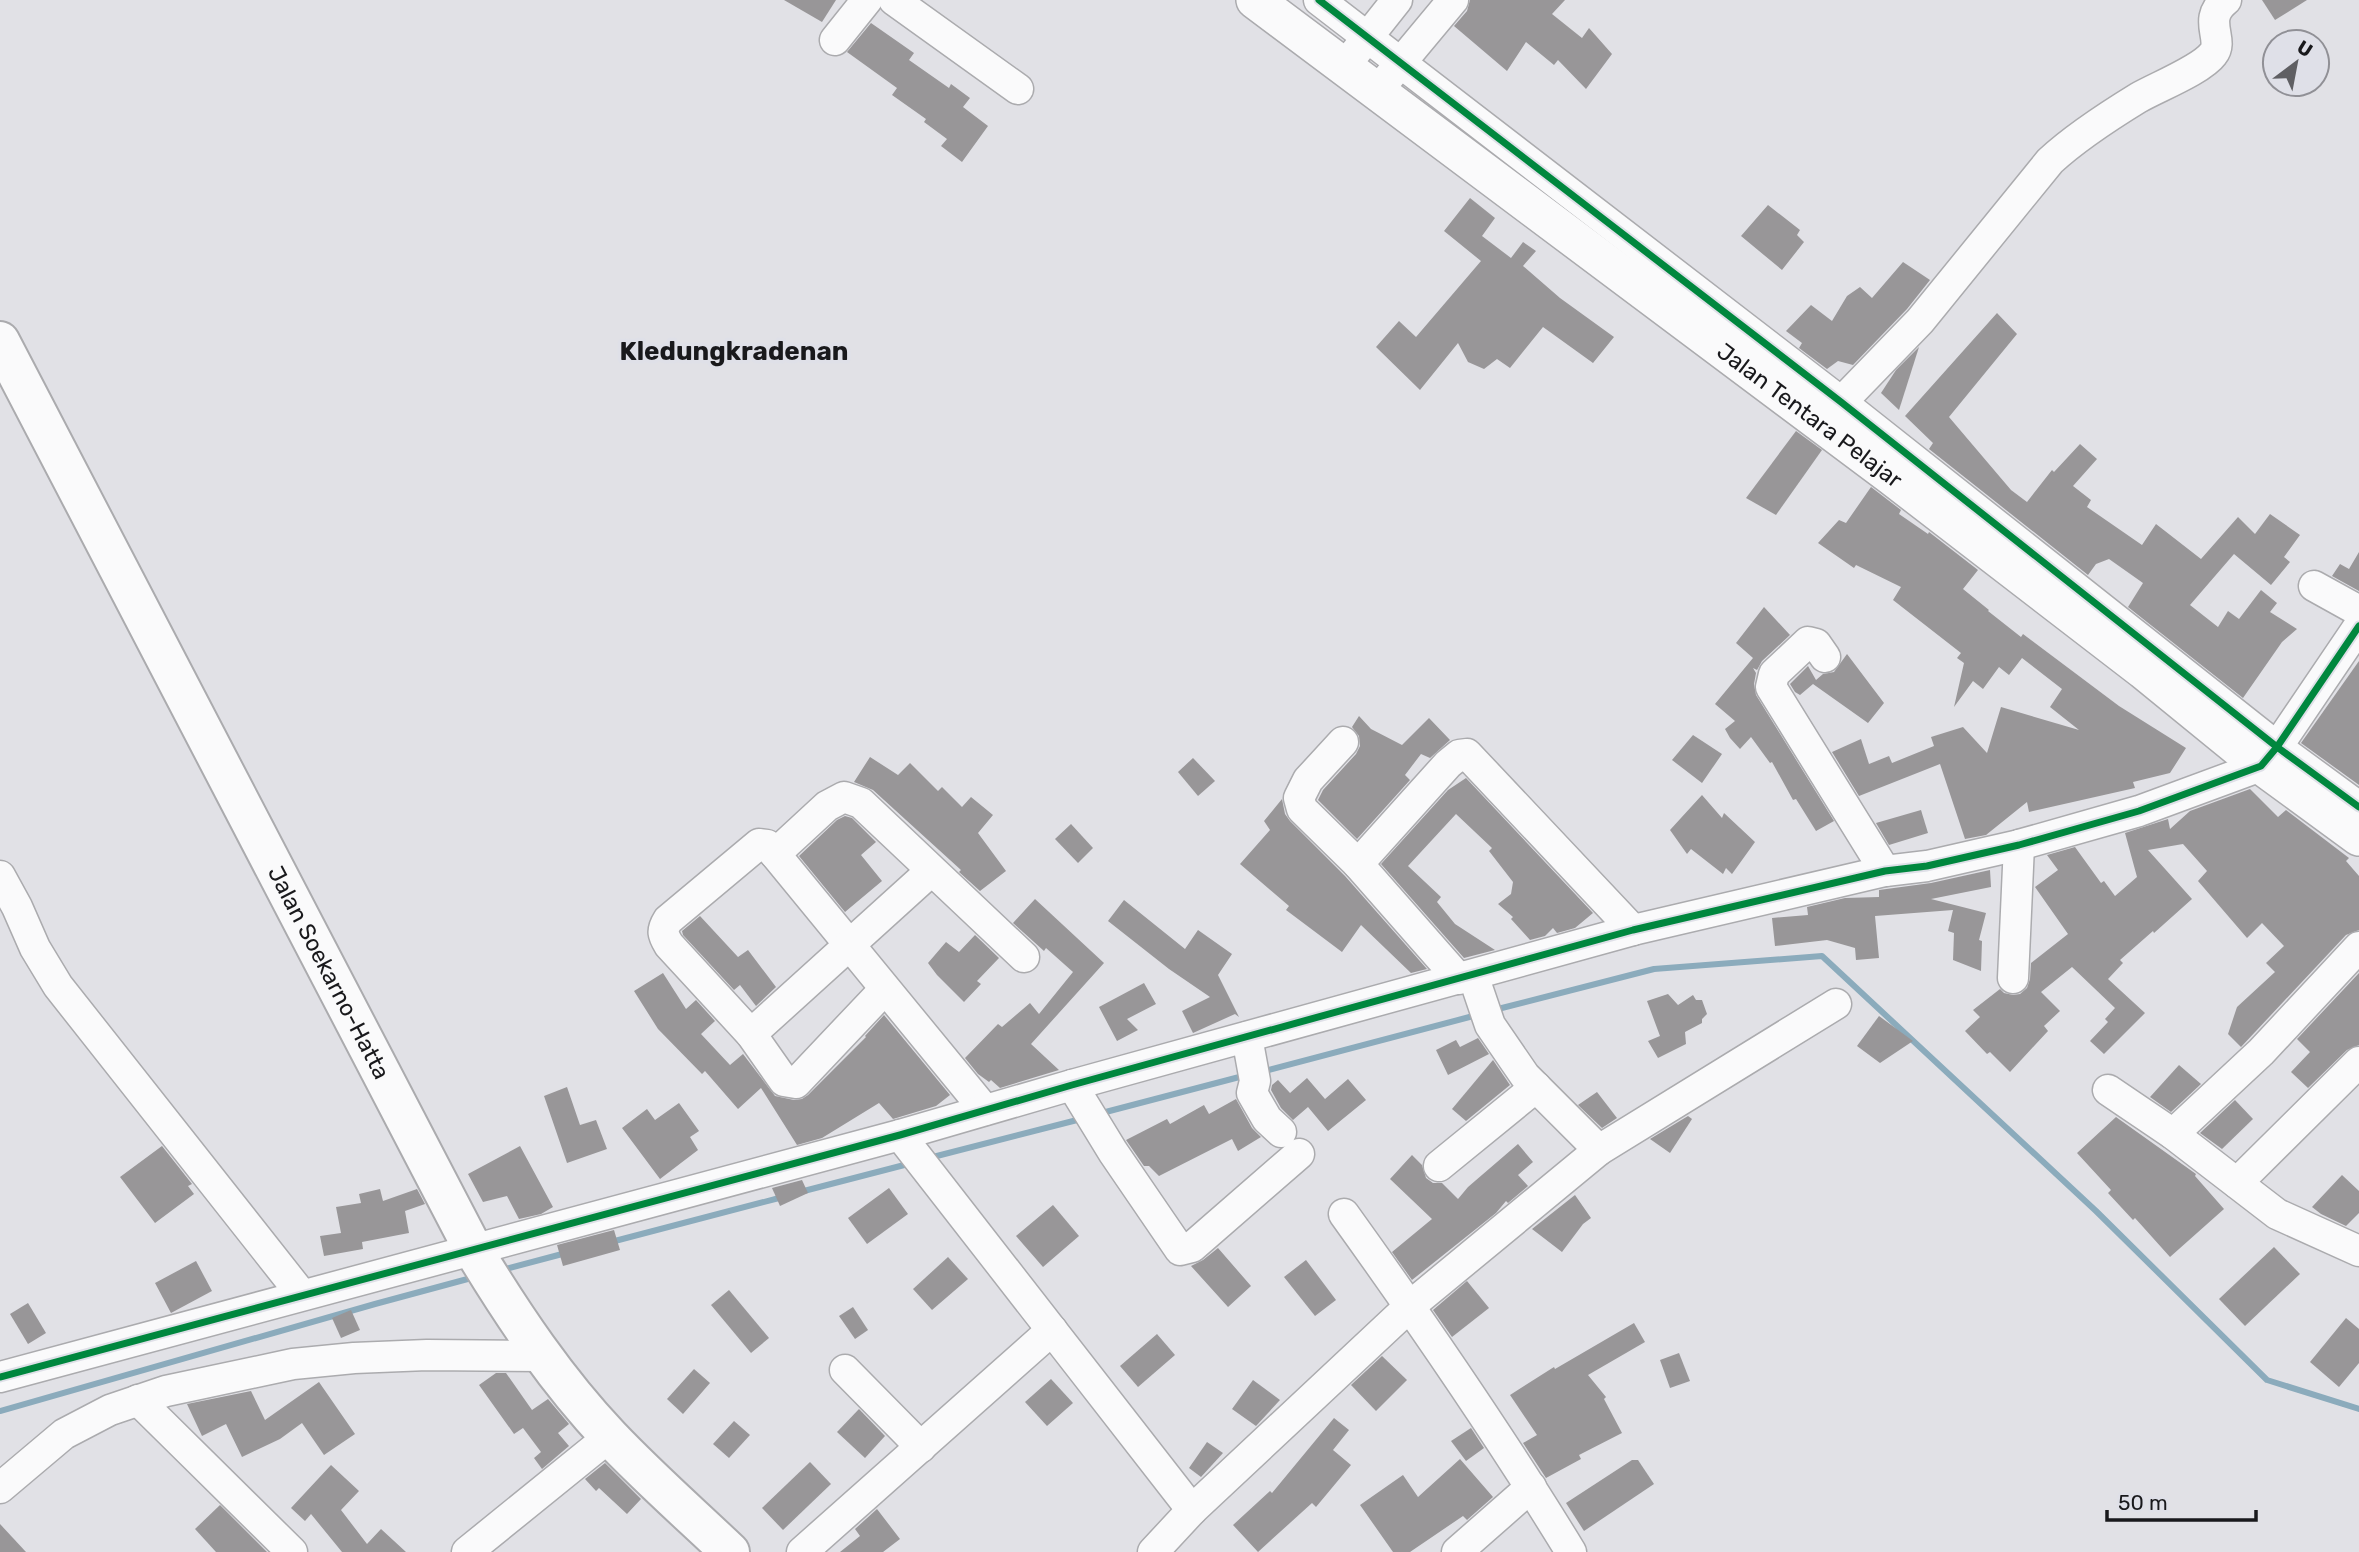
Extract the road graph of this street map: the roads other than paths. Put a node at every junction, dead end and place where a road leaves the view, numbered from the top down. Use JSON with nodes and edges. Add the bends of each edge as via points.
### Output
{"nodes":[{"id":1,"x":867,"y":0,"type":"edge"},
{"id":2,"x":894,"y":0,"type":"edge"},
{"id":3,"x":1255,"y":0,"type":"edge"},
{"id":4,"x":1319,"y":0,"type":"edge"},
{"id":5,"x":1397,"y":0,"type":"edge"},
{"id":6,"x":1453,"y":0,"type":"edge"},
{"id":7,"x":2226,"y":0,"type":"edge"},
{"id":8,"x":1368,"y":38,"type":"junction"},
{"id":9,"x":835,"y":40,"type":"dead end"},
{"id":10,"x":1399,"y":63,"type":"junction"},
{"id":11,"x":1344,"y":67,"type":"junction"},
{"id":12,"x":1018,"y":89,"type":"dead end"},
{"id":13,"x":1378,"y":92,"type":"junction"},
{"id":14,"x":0,"y":341,"type":"edge"},
{"id":15,"x":1831,"y":413,"type":"junction"},
{"id":16,"x":2314,"y":586,"type":"dead end"},
{"id":17,"x":2359,"y":611,"type":"edge"},
{"id":18,"x":2359,"y":626,"type":"edge"},
{"id":19,"x":1825,"y":657,"type":"dead end"},
{"id":20,"x":1343,"y":742,"type":"dead end"},
{"id":21,"x":2269,"y":756,"type":"junction"},
{"id":22,"x":2359,"y":807,"type":"edge"},
{"id":23,"x":2359,"y":837,"type":"edge"},
{"id":24,"x":2019,"y":845,"type":"junction"},
{"id":25,"x":775,"y":854,"type":"junction"},
{"id":26,"x":1358,"y":864,"type":"junction"},
{"id":27,"x":931,"y":871,"type":"junction"},
{"id":28,"x":1885,"y":871,"type":"junction"},
{"id":29,"x":0,"y":876,"type":"edge"},
{"id":30,"x":1633,"y":930,"type":"junction"},
{"id":31,"x":848,"y":946,"type":"junction"},
{"id":32,"x":2359,"y":947,"type":"edge"},
{"id":33,"x":1024,"y":957,"type":"dead end"},
{"id":34,"x":2013,"y":978,"type":"dead end"},
{"id":35,"x":885,"y":989,"type":"junction"},
{"id":36,"x":1476,"y":995,"type":"junction"},
{"id":37,"x":1836,"y":1004,"type":"dead end"},
{"id":38,"x":751,"y":1034,"type":"junction"},
{"id":39,"x":1251,"y":1057,"type":"junction"},
{"id":40,"x":2359,"y":1062,"type":"edge"},
{"id":41,"x":1072,"y":1086,"type":"junction"},
{"id":42,"x":1536,"y":1087,"type":"junction"},
{"id":43,"x":2108,"y":1090,"type":"dead end"},
{"id":44,"x":985,"y":1110,"type":"junction"},
{"id":45,"x":2173,"y":1134,"type":"junction"},
{"id":46,"x":900,"y":1135,"type":"junction"},
{"id":47,"x":1599,"y":1150,"type":"junction"},
{"id":48,"x":1439,"y":1166,"type":"dead end"},
{"id":49,"x":2236,"y":1183,"type":"junction"},
{"id":50,"x":1344,"y":1214,"type":"dead end"},
{"id":51,"x":2359,"y":1251,"type":"edge"},
{"id":52,"x":484,"y":1266,"type":"junction"},
{"id":53,"x":302,"y":1295,"type":"junction"},
{"id":54,"x":1410,"y":1306,"type":"junction"},
{"id":55,"x":1052,"y":1330,"type":"junction"},
{"id":56,"x":542,"y":1356,"type":"junction"},
{"id":57,"x":845,"y":1370,"type":"dead end"},
{"id":58,"x":0,"y":1377,"type":"edge"},
{"id":59,"x":138,"y":1400,"type":"junction"},
{"id":60,"x":609,"y":1437,"type":"junction"},
{"id":61,"x":921,"y":1447,"type":"junction"},
{"id":62,"x":1531,"y":1487,"type":"junction"},
{"id":63,"x":0,"y":1488,"type":"edge"},
{"id":64,"x":1192,"y":1510,"type":"junction"},
{"id":65,"x":292,"y":1552,"type":"edge"},
{"id":66,"x":467,"y":1552,"type":"edge"},
{"id":67,"x":730,"y":1552,"type":"edge"},
{"id":68,"x":802,"y":1552,"type":"edge"},
{"id":69,"x":1153,"y":1552,"type":"edge"},
{"id":70,"x":1457,"y":1552,"type":"edge"},
{"id":71,"x":1571,"y":1552,"type":"edge"}],
"edges":[{"from":1,"to":9,"type":"street"},
{"from":2,"to":12,"type":"street"},
{"from":3,"to":11,"type":"main road","name":"Jalan Tentara Pelajar"},
{"from":4,"to":8,"type":"street"},
{"from":5,"to":8,"type":"street"},
{"from":6,"to":10,"type":"street"},
{"from":7,"to":15,"type":"street","via":[[2213,21],[2214,53],[2067,145],[1920,321]]},
{"from":8,"to":10,"type":"street"},
{"from":8,"to":11,"type":"street"},
{"from":10,"to":13,"type":"street"},
{"from":10,"to":15,"type":"street"},
{"from":11,"to":13,"type":"main road","name":"Jalan Tentara Pelajar"},
{"from":13,"to":15,"type":"main road","name":"Jalan Tentara Pelajar"},
{"from":14,"to":52,"type":"highway","name":"Jalan Soekarno-Hatta"},
{"from":15,"to":21,"type":"main road","name":"Jalan Tentara Pelajar","via":[[2143,670]]},
{"from":16,"to":17,"type":"street"},
{"from":18,"to":21,"type":"street"},
{"from":19,"to":28,"type":"street","via":[[1816,644],[1808,642],[1774,674],[1771,687]]},
{"from":20,"to":26,"type":"street","via":[[1308,779],[1299,798],[1302,809]]},
{"from":21,"to":22,"type":"street"},
{"from":21,"to":23,"type":"main road","name":"Jalan Tentara Pelajar"},
{"from":21,"to":24,"type":"street","via":[[2138,811]]},
{"from":24,"to":28,"type":"street"},
{"from":24,"to":34,"type":"street"},
{"from":25,"to":27,"type":"street","via":[[827,806],[844,797],[861,803]]},
{"from":25,"to":31,"type":"street"},
{"from":25,"to":38,"type":"street","via":[[759,844],[668,920],[662,934]]},
{"from":26,"to":30,"type":"street","via":[[1448,764],[1467,754]]},
{"from":26,"to":36,"type":"street"},
{"from":27,"to":31,"type":"street"},
{"from":27,"to":33,"type":"street"},
{"from":28,"to":30,"type":"street"},
{"from":29,"to":53,"type":"street","via":[[58,986]]},
{"from":30,"to":36,"type":"street"},
{"from":31,"to":35,"type":"street"},
{"from":31,"to":38,"type":"street"},
{"from":32,"to":45,"type":"street","via":[[2261,1052]]},
{"from":35,"to":38,"type":"street","via":[[793,1084],[784,1081]]},
{"from":35,"to":44,"type":"street"},
{"from":36,"to":39,"type":"street"},
{"from":36,"to":42,"type":"street"},
{"from":37,"to":47,"type":"street"},
{"from":39,"to":41,"type":"street"},
{"from":39,"to":41,"type":"street","via":[[1252,1093],[1266,1119],[1290,1143],[1192,1247],[1180,1250]]},
{"from":40,"to":49,"type":"street"},
{"from":41,"to":44,"type":"street"},
{"from":42,"to":47,"type":"street"},
{"from":42,"to":48,"type":"street"},
{"from":43,"to":45,"type":"street"},
{"from":44,"to":46,"type":"street"},
{"from":45,"to":49,"type":"street"},
{"from":46,"to":52,"type":"street"},
{"from":46,"to":55,"type":"street"},
{"from":47,"to":54,"type":"street"},
{"from":49,"to":51,"type":"street","via":[[2277,1214]]},
{"from":50,"to":54,"type":"street"},
{"from":52,"to":53,"type":"street"},
{"from":52,"to":56,"type":"highway","name":"Jalan Soekarno-Hatta"},
{"from":53,"to":58,"type":"street"},
{"from":54,"to":62,"type":"street"},
{"from":54,"to":64,"type":"street"},
{"from":55,"to":61,"type":"street"},
{"from":55,"to":64,"type":"street"},
{"from":56,"to":59,"type":"street","via":[[427,1355],[293,1364]]},
{"from":56,"to":60,"type":"highway","name":"Jalan Soekarno-Hatta"},
{"from":57,"to":61,"type":"street"},
{"from":59,"to":63,"type":"street","via":[[64,1434]]},
{"from":59,"to":65,"type":"street"},
{"from":60,"to":66,"type":"street"},
{"from":60,"to":67,"type":"highway","name":"Jalan Soekarno-Hatta"},
{"from":61,"to":68,"type":"street"},
{"from":62,"to":70,"type":"street"},
{"from":62,"to":71,"type":"street"},
{"from":64,"to":69,"type":"street"}]}
